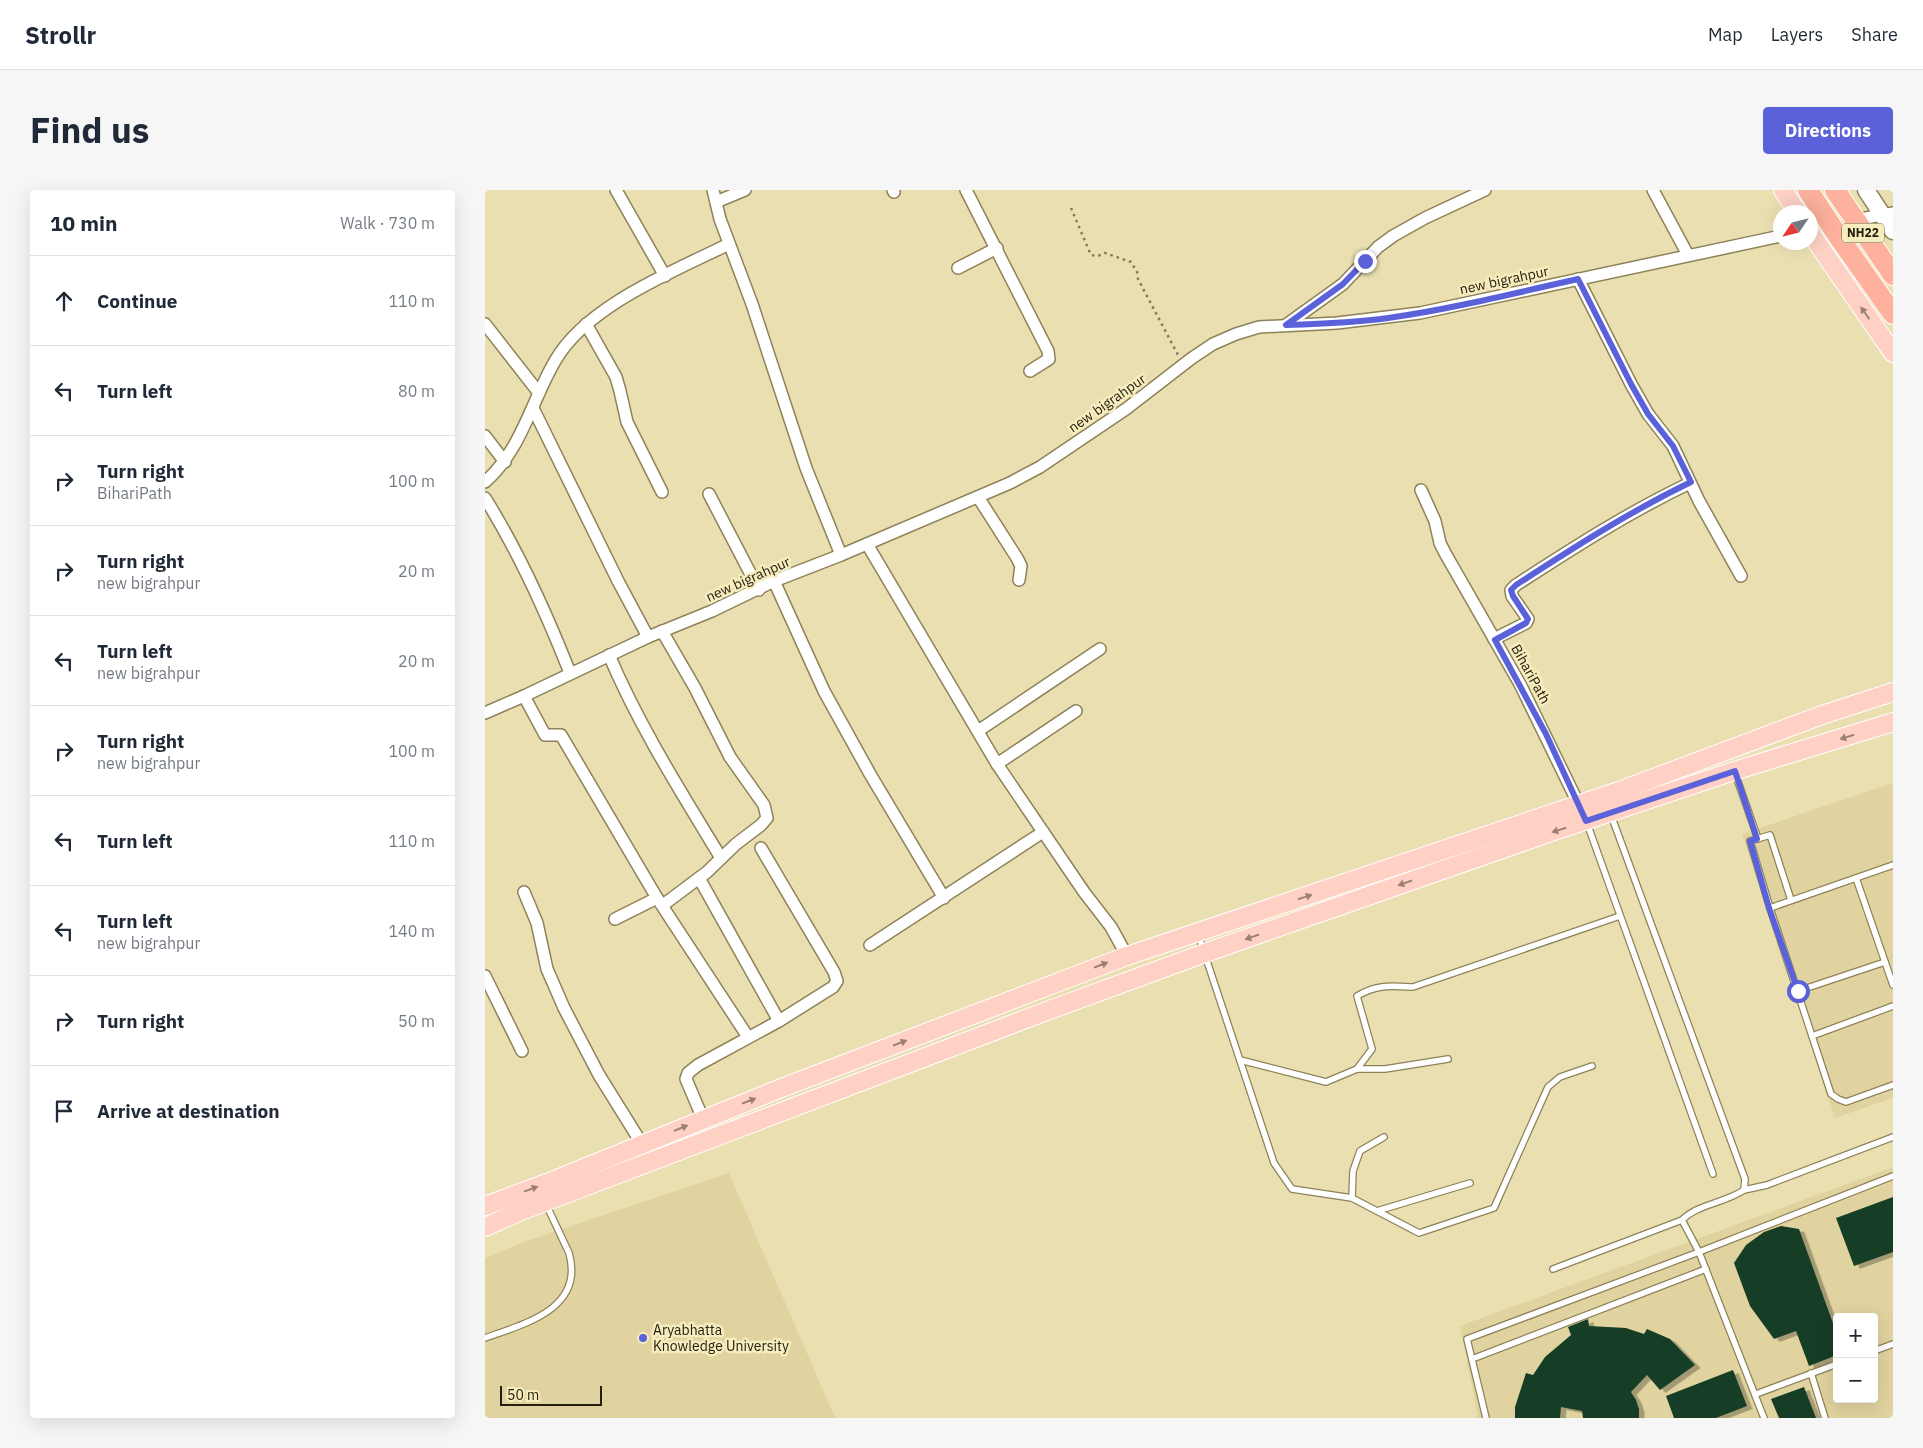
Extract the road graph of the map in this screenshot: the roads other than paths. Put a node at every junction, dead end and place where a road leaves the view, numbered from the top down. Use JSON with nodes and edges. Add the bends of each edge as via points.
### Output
{"nodes":[{"id":1,"x":616,"y":190,"type":"edge"},
{"id":2,"x":713,"y":190,"type":"edge"},
{"id":3,"x":745,"y":190,"type":"edge"},
{"id":4,"x":966,"y":190,"type":"edge"},
{"id":5,"x":1485,"y":190,"type":"edge"},
{"id":6,"x":1653,"y":190,"type":"edge"},
{"id":7,"x":1783,"y":190,"type":"edge"},
{"id":8,"x":1808,"y":190,"type":"edge"},
{"id":9,"x":1835,"y":190,"type":"edge"},
{"id":10,"x":1866,"y":190,"type":"edge"},
{"id":11,"x":716,"y":202,"type":"junction"},
{"id":12,"x":1793,"y":205,"type":"edge"},
{"id":13,"x":1887,"y":214,"type":"edge"},
{"id":14,"x":1855,"y":220,"type":"junction"},
{"id":15,"x":1893,"y":231,"type":"edge"},
{"id":16,"x":1773,"y":238,"type":"edge"},
{"id":17,"x":729,"y":244,"type":"junction"},
{"id":18,"x":1818,"y":244,"type":"edge"},
{"id":19,"x":997,"y":248,"type":"junction"},
{"id":20,"x":1688,"y":255,"type":"junction"},
{"id":21,"x":958,"y":268,"type":"dead end"},
{"id":22,"x":1893,"y":275,"type":"edge"},
{"id":23,"x":665,"y":276,"type":"junction"},
{"id":24,"x":1578,"y":279,"type":"junction"},
{"id":25,"x":1893,"y":314,"type":"edge"},
{"id":26,"x":485,"y":324,"type":"edge"},
{"id":27,"x":586,"y":324,"type":"junction"},
{"id":28,"x":1286,"y":325,"type":"junction"},
{"id":29,"x":1893,"y":353,"type":"edge"},
{"id":30,"x":1030,"y":371,"type":"dead end"},
{"id":31,"x":539,"y":393,"type":"junction"},
{"id":32,"x":533,"y":408,"type":"junction"},
{"id":33,"x":485,"y":436,"type":"edge"},
{"id":34,"x":505,"y":462,"type":"junction"},
{"id":35,"x":485,"y":482,"type":"edge"},
{"id":36,"x":1691,"y":482,"type":"junction"},
{"id":37,"x":1421,"y":490,"type":"dead end"},
{"id":38,"x":662,"y":492,"type":"dead end"},
{"id":39,"x":709,"y":494,"type":"dead end"},
{"id":40,"x":978,"y":497,"type":"junction"},
{"id":41,"x":485,"y":498,"type":"edge"},
{"id":42,"x":867,"y":544,"type":"junction"},
{"id":43,"x":841,"y":555,"type":"junction"},
{"id":44,"x":1741,"y":576,"type":"dead end"},
{"id":45,"x":1019,"y":580,"type":"dead end"},
{"id":46,"x":774,"y":581,"type":"junction"},
{"id":47,"x":759,"y":590,"type":"junction"},
{"id":48,"x":662,"y":631,"type":"junction"},
{"id":49,"x":648,"y":636,"type":"junction"},
{"id":50,"x":1495,"y":640,"type":"junction"},
{"id":51,"x":1100,"y":649,"type":"dead end"},
{"id":52,"x":609,"y":655,"type":"junction"},
{"id":53,"x":570,"y":673,"type":"junction"},
{"id":54,"x":1893,"y":692,"type":"edge"},
{"id":55,"x":524,"y":696,"type":"junction"},
{"id":56,"x":486,"y":708,"type":"edge"},
{"id":57,"x":1076,"y":711,"type":"dead end"},
{"id":58,"x":1893,"y":722,"type":"edge"},
{"id":59,"x":978,"y":731,"type":"junction"},
{"id":60,"x":997,"y":764,"type":"junction"},
{"id":61,"x":1735,"y":771,"type":"junction"},
{"id":62,"x":1578,"y":804,"type":"junction"},
{"id":63,"x":1611,"y":813,"type":"junction"},
{"id":64,"x":1586,"y":821,"type":"junction"},
{"id":65,"x":1043,"y":832,"type":"junction"},
{"id":66,"x":1757,"y":839,"type":"junction"},
{"id":67,"x":761,"y":848,"type":"dead end"},
{"id":68,"x":721,"y":858,"type":"junction"},
{"id":69,"x":1893,"y":866,"type":"edge"},
{"id":70,"x":699,"y":878,"type":"junction"},
{"id":71,"x":1856,"y":878,"type":"junction"},
{"id":72,"x":524,"y":892,"type":"dead end"},
{"id":73,"x":944,"y":898,"type":"junction"},
{"id":74,"x":1791,"y":900,"type":"junction"},
{"id":75,"x":660,"y":902,"type":"junction"},
{"id":76,"x":1769,"y":908,"type":"junction"},
{"id":77,"x":1620,"y":916,"type":"junction"},
{"id":78,"x":615,"y":919,"type":"dead end"},
{"id":79,"x":1198,"y":932,"type":"junction"},
{"id":80,"x":870,"y":945,"type":"dead end"},
{"id":81,"x":1205,"y":953,"type":"junction"},
{"id":82,"x":1127,"y":956,"type":"junction"},
{"id":83,"x":1885,"y":962,"type":"junction"},
{"id":84,"x":485,"y":976,"type":"edge"},
{"id":85,"x":1070,"y":977,"type":"junction"},
{"id":86,"x":1893,"y":985,"type":"edge"},
{"id":87,"x":1798,"y":991,"type":"junction"},
{"id":88,"x":1078,"y":1000,"type":"junction"},
{"id":89,"x":1893,"y":1006,"type":"edge"},
{"id":90,"x":779,"y":1021,"type":"junction"},
{"id":91,"x":1813,"y":1036,"type":"junction"},
{"id":92,"x":748,"y":1038,"type":"junction"},
{"id":93,"x":522,"y":1051,"type":"dead end"},
{"id":94,"x":1448,"y":1059,"type":"dead end"},
{"id":95,"x":1240,"y":1060,"type":"junction"},
{"id":96,"x":848,"y":1062,"type":"junction"},
{"id":97,"x":1592,"y":1066,"type":"dead end"},
{"id":98,"x":1357,"y":1069,"type":"junction"},
{"id":99,"x":857,"y":1083,"type":"junction"},
{"id":100,"x":1893,"y":1085,"type":"edge"},
{"id":101,"x":703,"y":1119,"type":"junction"},
{"id":102,"x":1384,"y":1136,"type":"dead end"},
{"id":103,"x":1893,"y":1137,"type":"edge"},
{"id":104,"x":642,"y":1144,"type":"junction"},
{"id":105,"x":649,"y":1162,"type":"junction"},
{"id":106,"x":1713,"y":1174,"type":"dead end"},
{"id":107,"x":1893,"y":1176,"type":"edge"},
{"id":108,"x":1469,"y":1183,"type":"dead end"},
{"id":109,"x":1744,"y":1190,"type":"junction"},
{"id":110,"x":1352,"y":1198,"type":"junction"},
{"id":111,"x":545,"y":1202,"type":"junction"},
{"id":112,"x":485,"y":1206,"type":"edge"},
{"id":113,"x":1377,"y":1211,"type":"junction"},
{"id":114,"x":1682,"y":1220,"type":"junction"},
{"id":115,"x":485,"y":1226,"type":"edge"},
{"id":116,"x":1699,"y":1252,"type":"junction"},
{"id":117,"x":1553,"y":1269,"type":"dead end"},
{"id":118,"x":1706,"y":1269,"type":"junction"},
{"id":119,"x":485,"y":1338,"type":"edge"},
{"id":120,"x":1893,"y":1344,"type":"edge"},
{"id":121,"x":1878,"y":1349,"type":"edge"},
{"id":122,"x":1472,"y":1359,"type":"junction"},
{"id":123,"x":1833,"y":1365,"type":"edge"},
{"id":124,"x":1811,"y":1373,"type":"junction"},
{"id":125,"x":1756,"y":1394,"type":"junction"},
{"id":126,"x":1486,"y":1418,"type":"edge"},
{"id":127,"x":1764,"y":1418,"type":"edge"},
{"id":128,"x":1825,"y":1418,"type":"edge"}],
"edges":[{"from":1,"to":23,"type":"street"},
{"from":2,"to":11,"type":"street"},
{"from":3,"to":11,"type":"street"},
{"from":4,"to":19,"type":"street"},
{"from":5,"to":28,"type":"street","via":[[1393,236],[1343,284]]},
{"from":6,"to":20,"type":"street"},
{"from":7,"to":12,"type":"main road"},
{"from":8,"to":25,"type":"highway","number":"NH22"},
{"from":9,"to":14,"type":"highway","number":"NH22"},
{"from":10,"to":13,"type":"street"},
{"from":11,"to":17,"type":"street"},
{"from":13,"to":14,"type":"street"},
{"from":13,"to":15,"type":"street"},
{"from":14,"to":22,"type":"highway","number":"NH22"},
{"from":16,"to":20,"type":"street","name":"new bigrahpur"},
{"from":17,"to":23,"type":"street"},
{"from":17,"to":43,"type":"street","via":[[806,468]]},
{"from":29,"to":18,"type":"main road","one_way":true},
{"from":19,"to":21,"type":"street"},
{"from":19,"to":30,"type":"street","via":[[1049,351],[1049,359]]},
{"from":20,"to":24,"type":"street","name":"new bigrahpur"},
{"from":23,"to":27,"type":"street","via":[[607,308]]},
{"from":24,"to":28,"type":"street","name":"new bigrahpur","via":[[1386,318]]},
{"from":24,"to":36,"type":"street","via":[[1631,384],[1648,414],[1673,446]]},
{"from":26,"to":31,"type":"street"},
{"from":27,"to":31,"type":"street","via":[[567,342]]},
{"from":27,"to":38,"type":"street","via":[[615,377],[627,422]]},
{"from":28,"to":40,"type":"street","name":"new bigrahpur","via":[[1259,327],[1213,344],[1127,409],[1039,467]]},
{"from":31,"to":32,"type":"street"},
{"from":32,"to":34,"type":"street"},
{"from":32,"to":49,"type":"street"},
{"from":33,"to":34,"type":"street"},
{"from":34,"to":35,"type":"street"},
{"from":36,"to":44,"type":"street"},
{"from":36,"to":50,"type":"street","via":[[1592,536],[1516,585],[1511,590],[1513,596],[1528,619]]},
{"from":37,"to":50,"type":"street","name":"BihariPath","via":[[1435,521],[1442,548]]},
{"from":39,"to":47,"type":"street"},
{"from":40,"to":42,"type":"street","name":"new bigrahpur"},
{"from":40,"to":45,"type":"street","via":[[1021,566]]},
{"from":41,"to":53,"type":"street","via":[[525,566]]},
{"from":42,"to":43,"type":"street","name":"new bigrahpur"},
{"from":42,"to":59,"type":"street"},
{"from":43,"to":46,"type":"street","name":"new bigrahpur"},
{"from":46,"to":47,"type":"street","name":"new bigrahpur"},
{"from":46,"to":73,"type":"street","via":[[824,691]]},
{"from":47,"to":48,"type":"street","name":"new bigrahpur"},
{"from":48,"to":49,"type":"street","name":"new bigrahpur"},
{"from":48,"to":68,"type":"street","via":[[730,757],[766,811],[767,818],[761,825]]},
{"from":49,"to":52,"type":"street","name":"new bigrahpur"},
{"from":50,"to":62,"type":"street","name":"BihariPath","via":[[1546,734]]},
{"from":51,"to":59,"type":"street"},
{"from":52,"to":53,"type":"street","name":"new bigrahpur"},
{"from":52,"to":68,"type":"street","via":[[643,727]]},
{"from":53,"to":55,"type":"street","name":"new bigrahpur"},
{"from":54,"to":62,"type":"main road"},
{"from":55,"to":56,"type":"street","name":"new bigrahpur"},
{"from":55,"to":75,"type":"street","via":[[545,735],[561,735]]},
{"from":57,"to":60,"type":"street"},
{"from":58,"to":61,"type":"main road","one_way":true},
{"from":59,"to":60,"type":"street"},
{"from":60,"to":65,"type":"street"},
{"from":61,"to":63,"type":"main road"},
{"from":61,"to":66,"type":"lane"},
{"from":62,"to":64,"type":"street","name":"BihariPath"},
{"from":79,"to":62,"type":"main road","one_way":true},
{"from":63,"to":64,"type":"main road"},
{"from":63,"to":109,"type":"lane","via":[[1745,1179]]},
{"from":64,"to":77,"type":"lane"},
{"from":64,"to":81,"type":"main road","one_way":true},
{"from":65,"to":73,"type":"street"},
{"from":65,"to":82,"type":"street","via":[[1111,926]]},
{"from":66,"to":74,"type":"lane","via":[[1770,835]]},
{"from":66,"to":76,"type":"lane","via":[[1750,841]]},
{"from":67,"to":90,"type":"street","via":[[837,981],[833,988]]},
{"from":68,"to":70,"type":"street"},
{"from":69,"to":71,"type":"lane"},
{"from":70,"to":75,"type":"street"},
{"from":70,"to":90,"type":"street"},
{"from":71,"to":74,"type":"lane"},
{"from":71,"to":83,"type":"lane"},
{"from":72,"to":104,"type":"street","via":[[537,924],[547,969],[564,1008],[599,1075]]},
{"from":73,"to":80,"type":"street"},
{"from":74,"to":76,"type":"lane"},
{"from":75,"to":78,"type":"street"},
{"from":75,"to":92,"type":"street"},
{"from":76,"to":87,"type":"lane"},
{"from":77,"to":98,"type":"lane","via":[[1413,987],[1383,985],[1368,989],[1357,996],[1372,1049]]},
{"from":77,"to":106,"type":"lane"},
{"from":79,"to":81,"type":"lane"},
{"from":79,"to":82,"type":"main road"},
{"from":81,"to":88,"type":"main road"},
{"from":81,"to":95,"type":"lane"},
{"from":85,"to":82,"type":"main road","one_way":true},
{"from":83,"to":86,"type":"lane"},
{"from":83,"to":87,"type":"lane"},
{"from":84,"to":93,"type":"street"},
{"from":85,"to":88,"type":"main road"},
{"from":96,"to":85,"type":"main road","one_way":true},
{"from":87,"to":91,"type":"lane"},
{"from":88,"to":99,"type":"main road"},
{"from":89,"to":91,"type":"lane"},
{"from":90,"to":92,"type":"street"},
{"from":91,"to":100,"type":"lane","via":[[1831,1094],[1838,1099],[1846,1102]]},
{"from":92,"to":101,"type":"street","via":[[688,1073],[686,1079]]},
{"from":94,"to":98,"type":"lane","via":[[1385,1069]]},
{"from":95,"to":98,"type":"lane","via":[[1326,1082]]},
{"from":95,"to":110,"type":"lane","via":[[1273,1163],[1292,1189]]},
{"from":96,"to":99,"type":"main road"},
{"from":101,"to":96,"type":"main road","one_way":true},
{"from":97,"to":113,"type":"lane","via":[[1560,1077],[1548,1087],[1494,1208],[1419,1233]]},
{"from":99,"to":105,"type":"main road"},
{"from":104,"to":101,"type":"main road","one_way":true},
{"from":102,"to":110,"type":"lane","via":[[1360,1151],[1353,1172]]},
{"from":103,"to":109,"type":"lane"},
{"from":104,"to":105,"type":"street"},
{"from":112,"to":104,"type":"main road","one_way":true},
{"from":105,"to":111,"type":"main road"},
{"from":107,"to":116,"type":"lane"},
{"from":108,"to":113,"type":"lane"},
{"from":109,"to":114,"type":"lane","via":[[1689,1213]]},
{"from":110,"to":113,"type":"lane"},
{"from":111,"to":115,"type":"main road"},
{"from":111,"to":119,"type":"lane","via":[[569,1253],[570,1282],[555,1307],[537,1318]]},
{"from":114,"to":116,"type":"lane"},
{"from":114,"to":117,"type":"lane"},
{"from":116,"to":118,"type":"lane"},
{"from":116,"to":122,"type":"lane","via":[[1467,1339]]},
{"from":118,"to":122,"type":"lane"},
{"from":118,"to":125,"type":"lane"},
{"from":120,"to":121,"type":"lane"},
{"from":122,"to":126,"type":"lane"},
{"from":123,"to":124,"type":"lane"},
{"from":124,"to":125,"type":"lane"},
{"from":124,"to":128,"type":"lane"},
{"from":125,"to":127,"type":"lane"}]}
